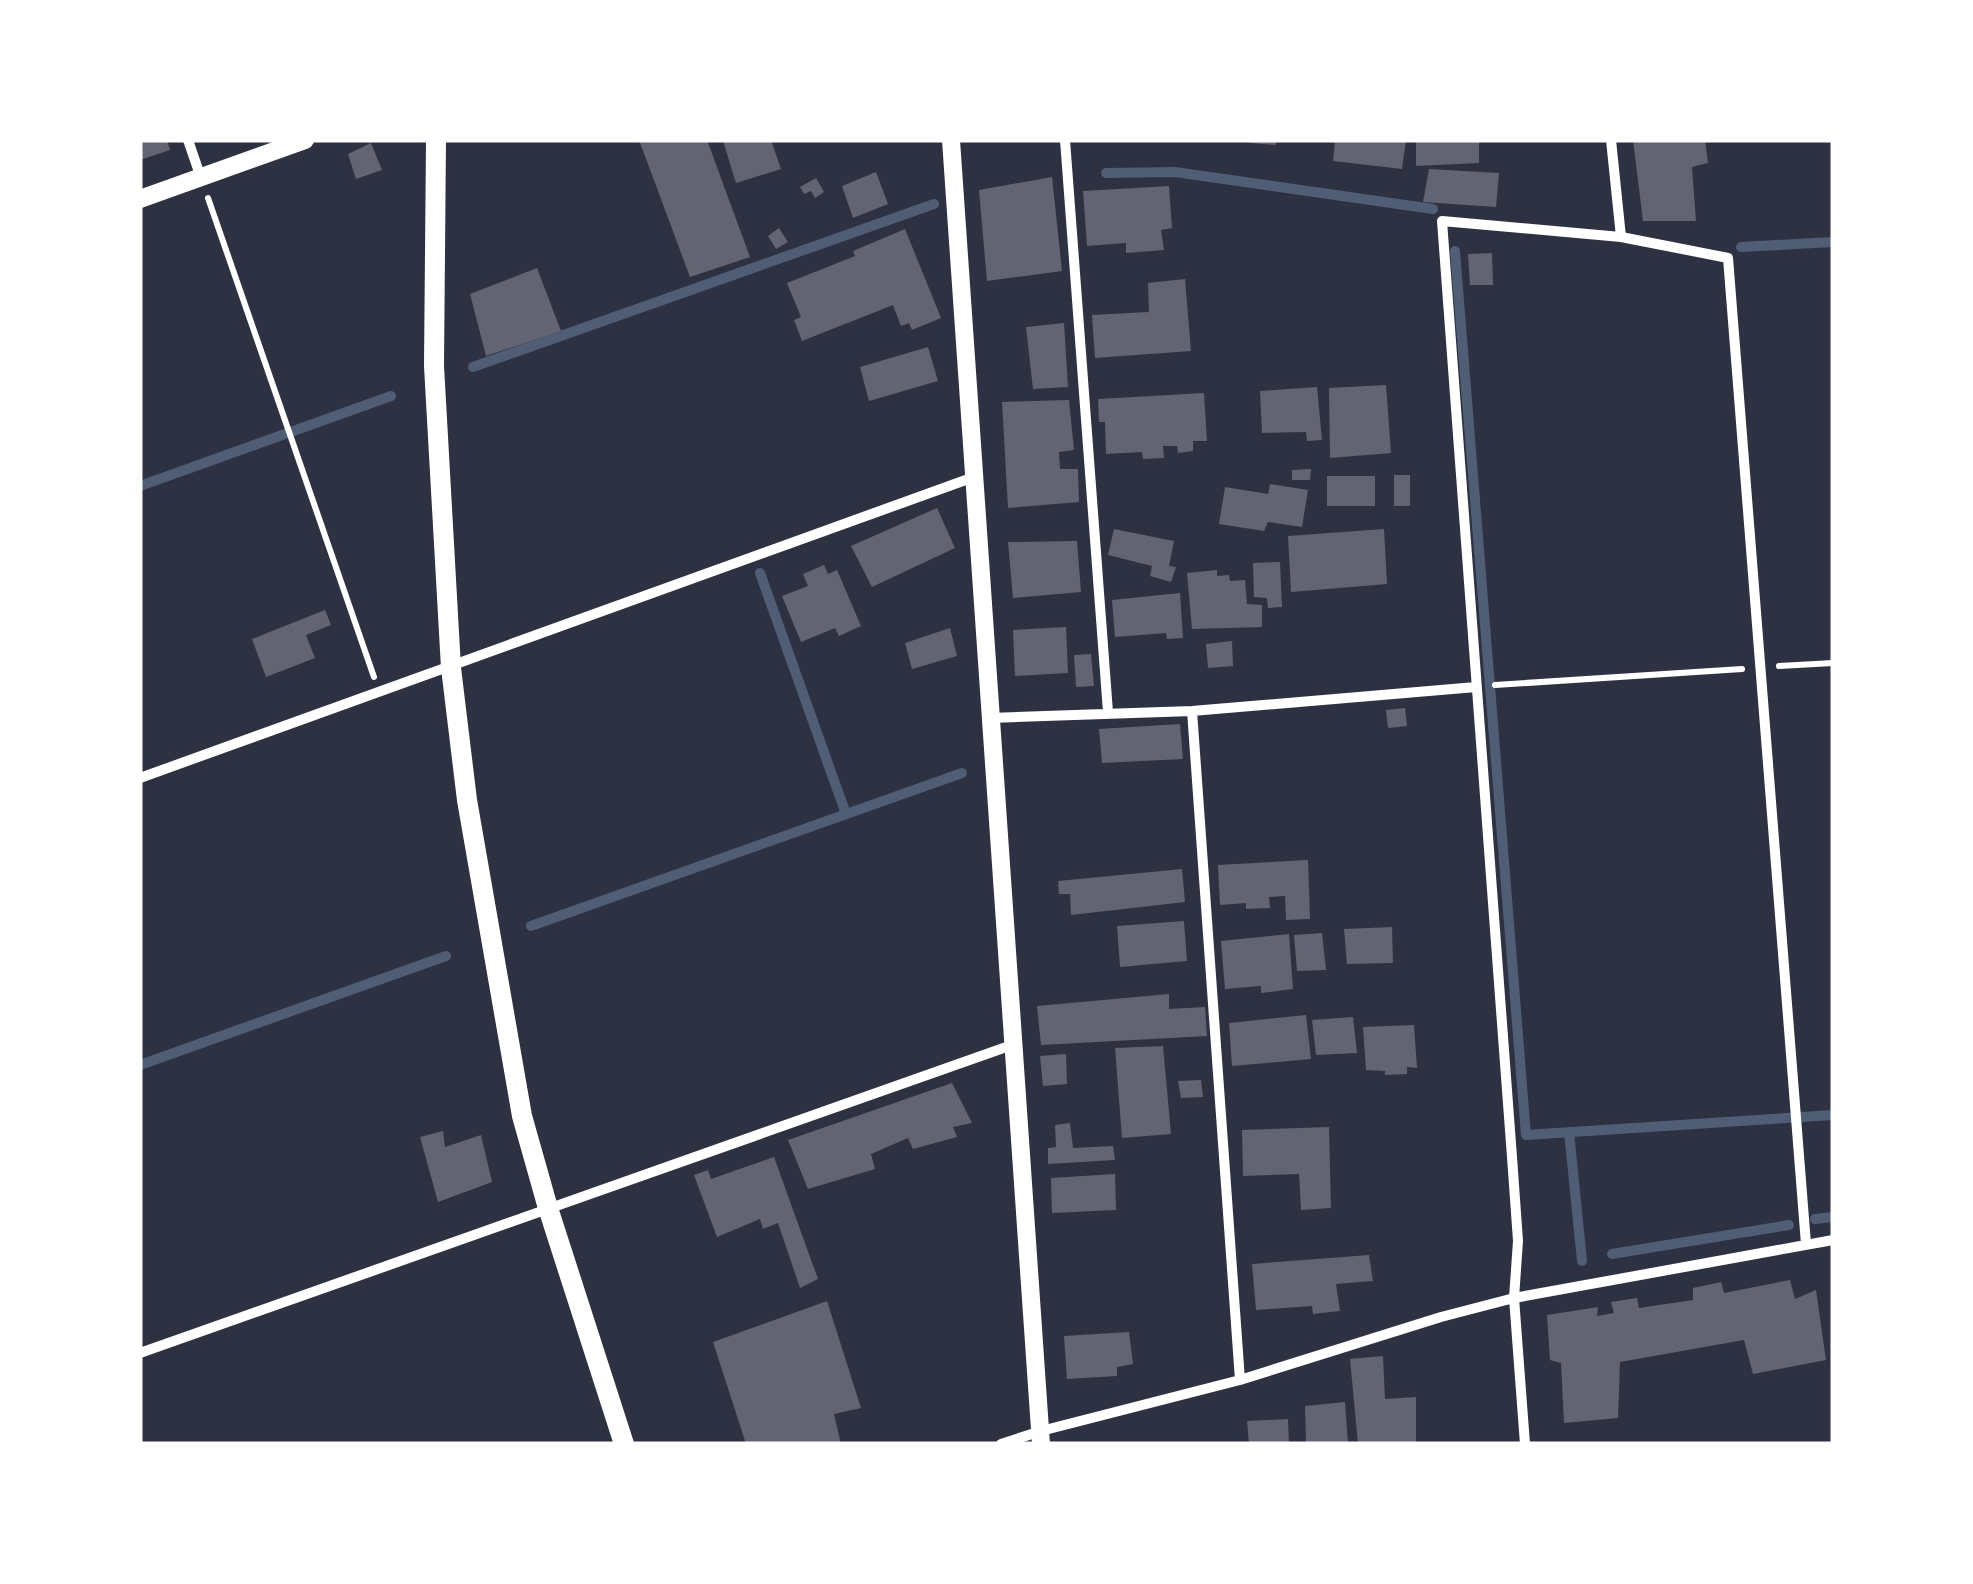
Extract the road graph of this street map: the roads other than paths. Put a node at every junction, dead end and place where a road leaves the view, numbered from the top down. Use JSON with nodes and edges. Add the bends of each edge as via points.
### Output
{"nodes":[{"id":1,"x":188,"y":140,"type":"edge"},
{"id":2,"x":305,"y":140,"type":"edge"},
{"id":3,"x":436,"y":140,"type":"edge"},
{"id":4,"x":951,"y":140,"type":"edge"},
{"id":5,"x":1065,"y":140,"type":"edge"},
{"id":6,"x":1610,"y":140,"type":"edge"},
{"id":7,"x":201,"y":178,"type":"junction"},
{"id":8,"x":140,"y":199,"type":"edge"},
{"id":9,"x":1622,"y":237,"type":"junction"},
{"id":10,"x":974,"y":477,"type":"junction"},
{"id":11,"x":451,"y":668,"type":"junction"},
{"id":12,"x":1476,"y":687,"type":"junction"},
{"id":13,"x":1192,"y":711,"type":"junction"},
{"id":14,"x":1108,"y":712,"type":"junction"},
{"id":15,"x":990,"y":718,"type":"junction"},
{"id":16,"x":140,"y":778,"type":"edge"},
{"id":17,"x":1012,"y":1045,"type":"junction"},
{"id":18,"x":548,"y":1208,"type":"junction"},
{"id":19,"x":1833,"y":1240,"type":"edge"},
{"id":20,"x":1806,"y":1244,"type":"junction"},
{"id":21,"x":1514,"y":1298,"type":"junction"},
{"id":22,"x":140,"y":1353,"type":"edge"},
{"id":23,"x":1240,"y":1380,"type":"junction"},
{"id":24,"x":1041,"y":1437,"type":"edge"},
{"id":25,"x":624,"y":1444,"type":"edge"},
{"id":26,"x":1001,"y":1444,"type":"edge"},
{"id":27,"x":1525,"y":1444,"type":"edge"}],
"edges":[{"from":1,"to":7,"type":"street"},
{"from":2,"to":7,"type":"street"},
{"from":3,"to":11,"type":"main road","via":[[434,366]]},
{"from":4,"to":10,"type":"street"},
{"from":5,"to":14,"type":"street"},
{"from":6,"to":9,"type":"street"},
{"from":7,"to":8,"type":"street"},
{"from":9,"to":12,"type":"street","via":[[1442,221]]},
{"from":9,"to":20,"type":"street","via":[[1728,258]]},
{"from":10,"to":11,"type":"street"},
{"from":10,"to":15,"type":"street"},
{"from":11,"to":16,"type":"street"},
{"from":11,"to":18,"type":"main road","via":[[522,1116]]},
{"from":12,"to":13,"type":"street"},
{"from":12,"to":21,"type":"street","via":[[1518,1241]]},
{"from":13,"to":14,"type":"street"},
{"from":13,"to":23,"type":"street"},
{"from":14,"to":15,"type":"street"},
{"from":15,"to":17,"type":"street"},
{"from":17,"to":18,"type":"street"},
{"from":17,"to":24,"type":"street"},
{"from":18,"to":22,"type":"street"},
{"from":18,"to":25,"type":"main road"},
{"from":19,"to":20,"type":"street"},
{"from":20,"to":21,"type":"street"},
{"from":21,"to":23,"type":"street"},
{"from":21,"to":27,"type":"street"},
{"from":23,"to":24,"type":"street"},
{"from":24,"to":26,"type":"street"}]}
